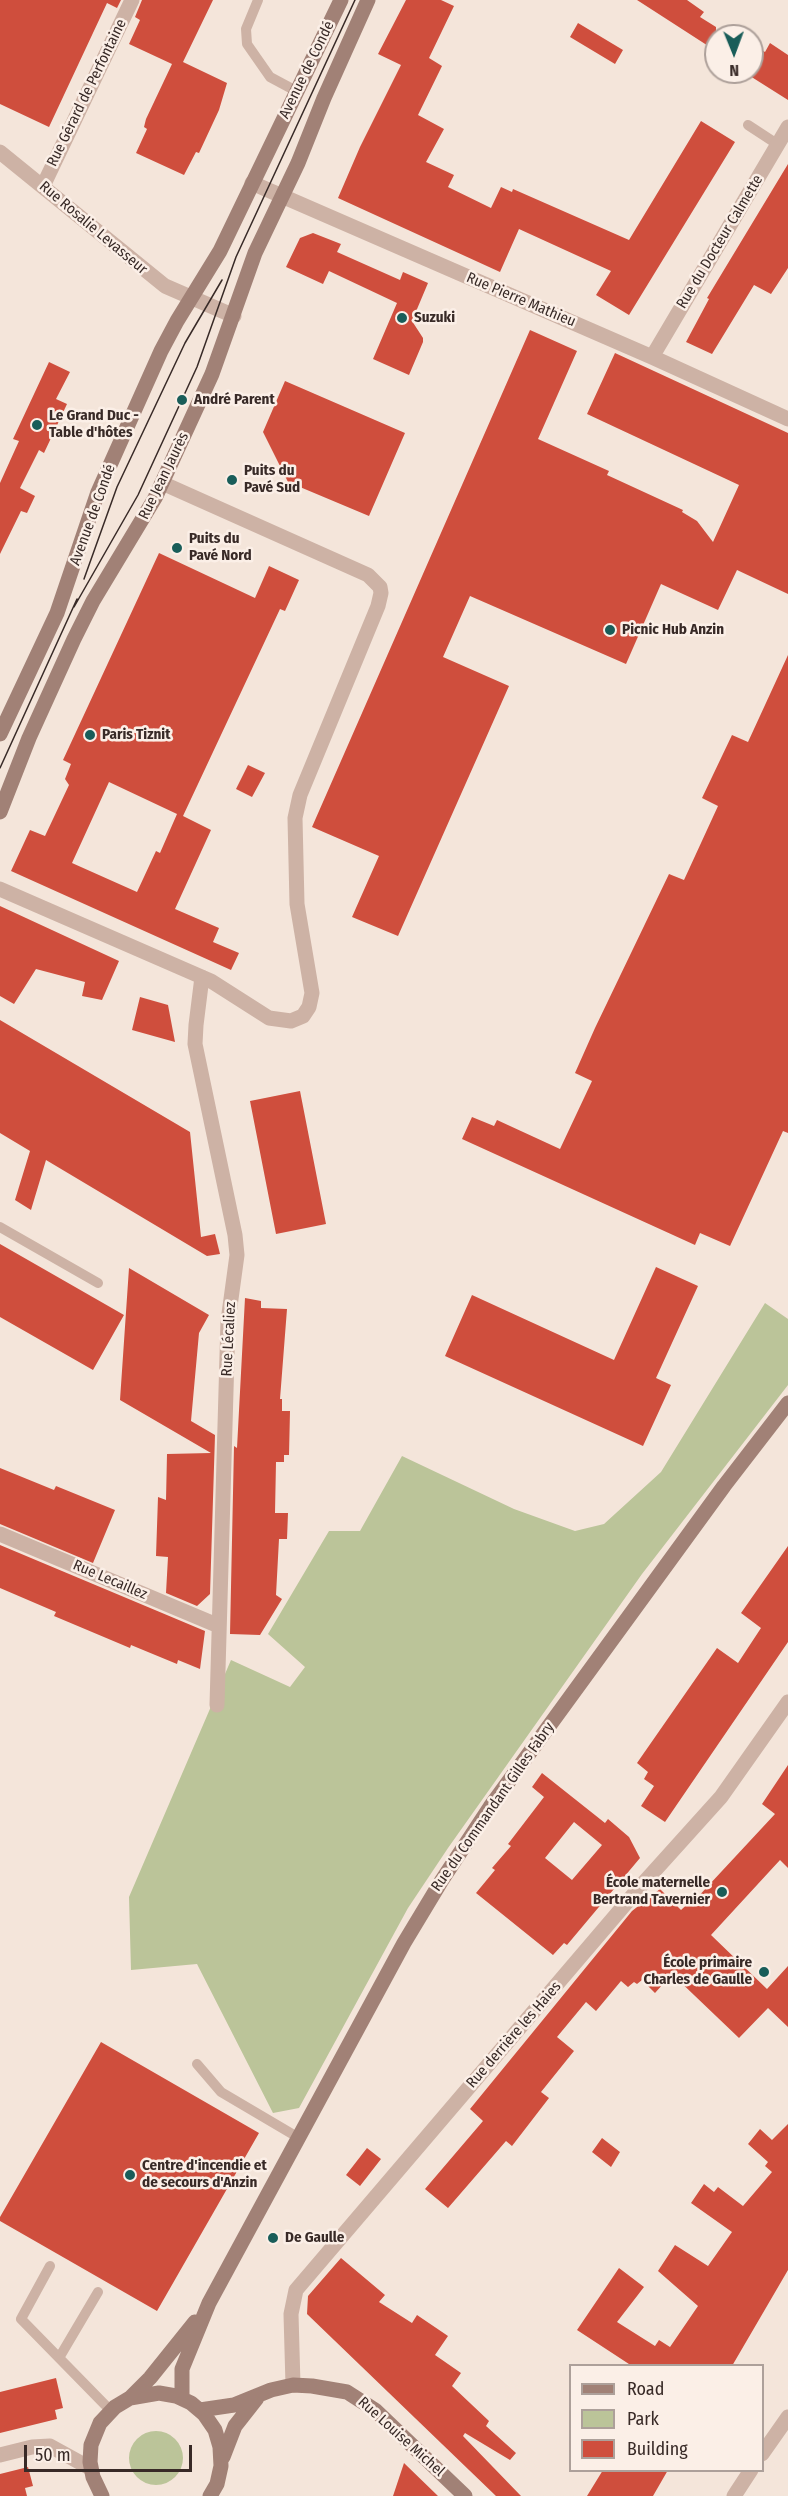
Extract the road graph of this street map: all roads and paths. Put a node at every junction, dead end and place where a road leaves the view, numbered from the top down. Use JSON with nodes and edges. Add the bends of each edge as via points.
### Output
{"nodes":[{"id":1,"x":132,"y":0,"type":"edge"},
{"id":2,"x":258,"y":0,"type":"edge"},
{"id":3,"x":341,"y":0,"type":"edge"},
{"id":4,"x":368,"y":0,"type":"edge"},
{"id":5,"x":298,"y":92,"type":"junction"},
{"id":6,"x":748,"y":125,"type":"dead end"},
{"id":7,"x":788,"y":127,"type":"edge"},
{"id":8,"x":777,"y":144,"type":"junction"},
{"id":9,"x":0,"y":152,"type":"edge"},
{"id":10,"x":252,"y":183,"type":"junction"},
{"id":11,"x":42,"y":186,"type":"junction"},
{"id":12,"x":282,"y":196,"type":"junction"},
{"id":13,"x":190,"y":299,"type":"junction"},
{"id":14,"x":234,"y":316,"type":"junction"},
{"id":15,"x":652,"y":357,"type":"junction"},
{"id":16,"x":788,"y":419,"type":"edge"},
{"id":17,"x":162,"y":483,"type":"junction"},
{"id":18,"x":0,"y":734,"type":"edge"},
{"id":19,"x":0,"y":812,"type":"edge"},
{"id":20,"x":0,"y":889,"type":"edge"},
{"id":21,"x":202,"y":978,"type":"junction"},
{"id":22,"x":0,"y":1227,"type":"edge"},
{"id":23,"x":98,"y":1283,"type":"dead end"},
{"id":24,"x":788,"y":1403,"type":"edge"},
{"id":25,"x":0,"y":1534,"type":"edge"},
{"id":26,"x":219,"y":1626,"type":"junction"},
{"id":27,"x":788,"y":1702,"type":"edge"},
{"id":28,"x":217,"y":1705,"type":"dead end"},
{"id":29,"x":197,"y":2064,"type":"dead end"},
{"id":30,"x":299,"y":2138,"type":"junction"},
{"id":31,"x":50,"y":2266,"type":"dead end"},
{"id":32,"x":98,"y":2292,"type":"dead end"},
{"id":33,"x":209,"y":2303,"type":"junction"},
{"id":34,"x":59,"y":2358,"type":"junction"},
{"id":35,"x":293,"y":2385,"type":"junction"},
{"id":36,"x":261,"y":2394,"type":"junction"},
{"id":37,"x":130,"y":2398,"type":"junction"},
{"id":38,"x":182,"y":2398,"type":"junction"},
{"id":39,"x":111,"y":2410,"type":"junction"},
{"id":40,"x":200,"y":2410,"type":"junction"},
{"id":41,"x":788,"y":2417,"type":"edge"},
{"id":42,"x":764,"y":2451,"type":"edge"},
{"id":43,"x":0,"y":2455,"type":"edge"},
{"id":44,"x":221,"y":2466,"type":"junction"},
{"id":45,"x":92,"y":2472,"type":"junction"},
{"id":46,"x":750,"y":2472,"type":"edge"},
{"id":47,"x":88,"y":2496,"type":"edge"},
{"id":48,"x":102,"y":2496,"type":"edge"},
{"id":49,"x":210,"y":2496,"type":"edge"},
{"id":50,"x":465,"y":2496,"type":"edge"},
{"id":51,"x":734,"y":2496,"type":"edge"}],
"edges":[{"from":1,"to":11,"type":"street","name":"Rue Gérard de Perfontaine"},
{"from":2,"to":5,"type":"lane","via":[[246,29],[247,44],[270,77]]},
{"from":3,"to":5,"type":"street","name":"Avenue de Condé"},
{"from":4,"to":12,"type":"street","name":"Rue Jean Jaurès"},
{"from":5,"to":10,"type":"street","name":"Avenue de Condé"},
{"from":6,"to":8,"type":"lane"},
{"from":7,"to":8,"type":"street","name":"Rue du Docteur Calmette"},
{"from":8,"to":15,"type":"street","name":"Rue du Docteur Calmette"},
{"from":9,"to":11,"type":"street","name":"Rue Rosalie Levasseur"},
{"from":10,"to":12,"type":"street","name":"Rue Pierre Mathieu"},
{"from":10,"to":13,"type":"street","name":"Avenue de Condé","via":[[216,258]]},
{"from":11,"to":13,"type":"street","name":"Rue Rosalie Levasseur","via":[[152,276]]},
{"from":12,"to":14,"type":"street","name":"Rue Jean Jaurès","via":[[250,267]]},
{"from":12,"to":15,"type":"street","name":"Rue Pierre Mathieu"},
{"from":13,"to":14,"type":"street"},
{"from":13,"to":18,"type":"street","name":"Avenue de Condé","via":[[161,351],[104,478],[65,594]]},
{"from":14,"to":17,"type":"street","name":"Rue Jean Jaurès"},
{"from":15,"to":16,"type":"street","name":"Rue Pierre Mathieu"},
{"from":17,"to":19,"type":"street","name":"Rue Jean Jaurès","via":[[74,639]]},
{"from":17,"to":21,"type":"street","via":[[368,575],[381,593],[300,795],[295,818],[297,904],[312,993],[309,1007],[297,1019],[277,1020]]},
{"from":20,"to":21,"type":"street"},
{"from":21,"to":26,"type":"street","name":"Rue Lécaliez","via":[[195,1044],[237,1255],[228,1321]]},
{"from":22,"to":23,"type":"lane"},
{"from":24,"to":30,"type":"street","name":"Rue du Commandant Gilles Fabry","via":[[466,1841],[404,1943]]},
{"from":25,"to":26,"type":"street","name":"Rue Lecaillez"},
{"from":26,"to":28,"type":"street","name":"Rue Lécaliez"},
{"from":27,"to":35,"type":"street","name":"Rue derrière les Haies","via":[[721,1797],[296,2290],[291,2314]]},
{"from":29,"to":30,"type":"lane","via":[[221,2092]]},
{"from":30,"to":33,"type":"street","name":"Rue du Commandant Gilles Fabry"},
{"from":31,"to":34,"type":"lane","via":[[21,2319]]},
{"from":32,"to":34,"type":"lane"},
{"from":33,"to":37,"type":"street","name":"Rue du Commandant Gilles Fabry"},
{"from":33,"to":38,"type":"street","name":"Rue du Commandant Gilles Fabry","via":[[182,2369]]},
{"from":34,"to":39,"type":"lane"},
{"from":35,"to":36,"type":"street","name":"Rue Louise Michel"},
{"from":35,"to":50,"type":"street","name":"Rue Louise Michel","via":[[335,2389],[367,2403]]},
{"from":36,"to":40,"type":"street","name":"Rue Louise Michel","via":[[234,2405]]},
{"from":36,"to":44,"type":"street","via":[[235,2426]]},
{"from":37,"to":38,"type":"street","via":[[159,2393]]},
{"from":37,"to":39,"type":"street"},
{"from":38,"to":40,"type":"street"},
{"from":39,"to":45,"type":"street","via":[[95,2434],[90,2456]]},
{"from":40,"to":44,"type":"street","via":[[217,2435]]},
{"from":41,"to":42,"type":"street"},
{"from":43,"to":45,"type":"street","via":[[50,2446]]},
{"from":44,"to":49,"type":"street"},
{"from":45,"to":47,"type":"street"},
{"from":45,"to":48,"type":"street"},
{"from":46,"to":51,"type":"street"}]}
